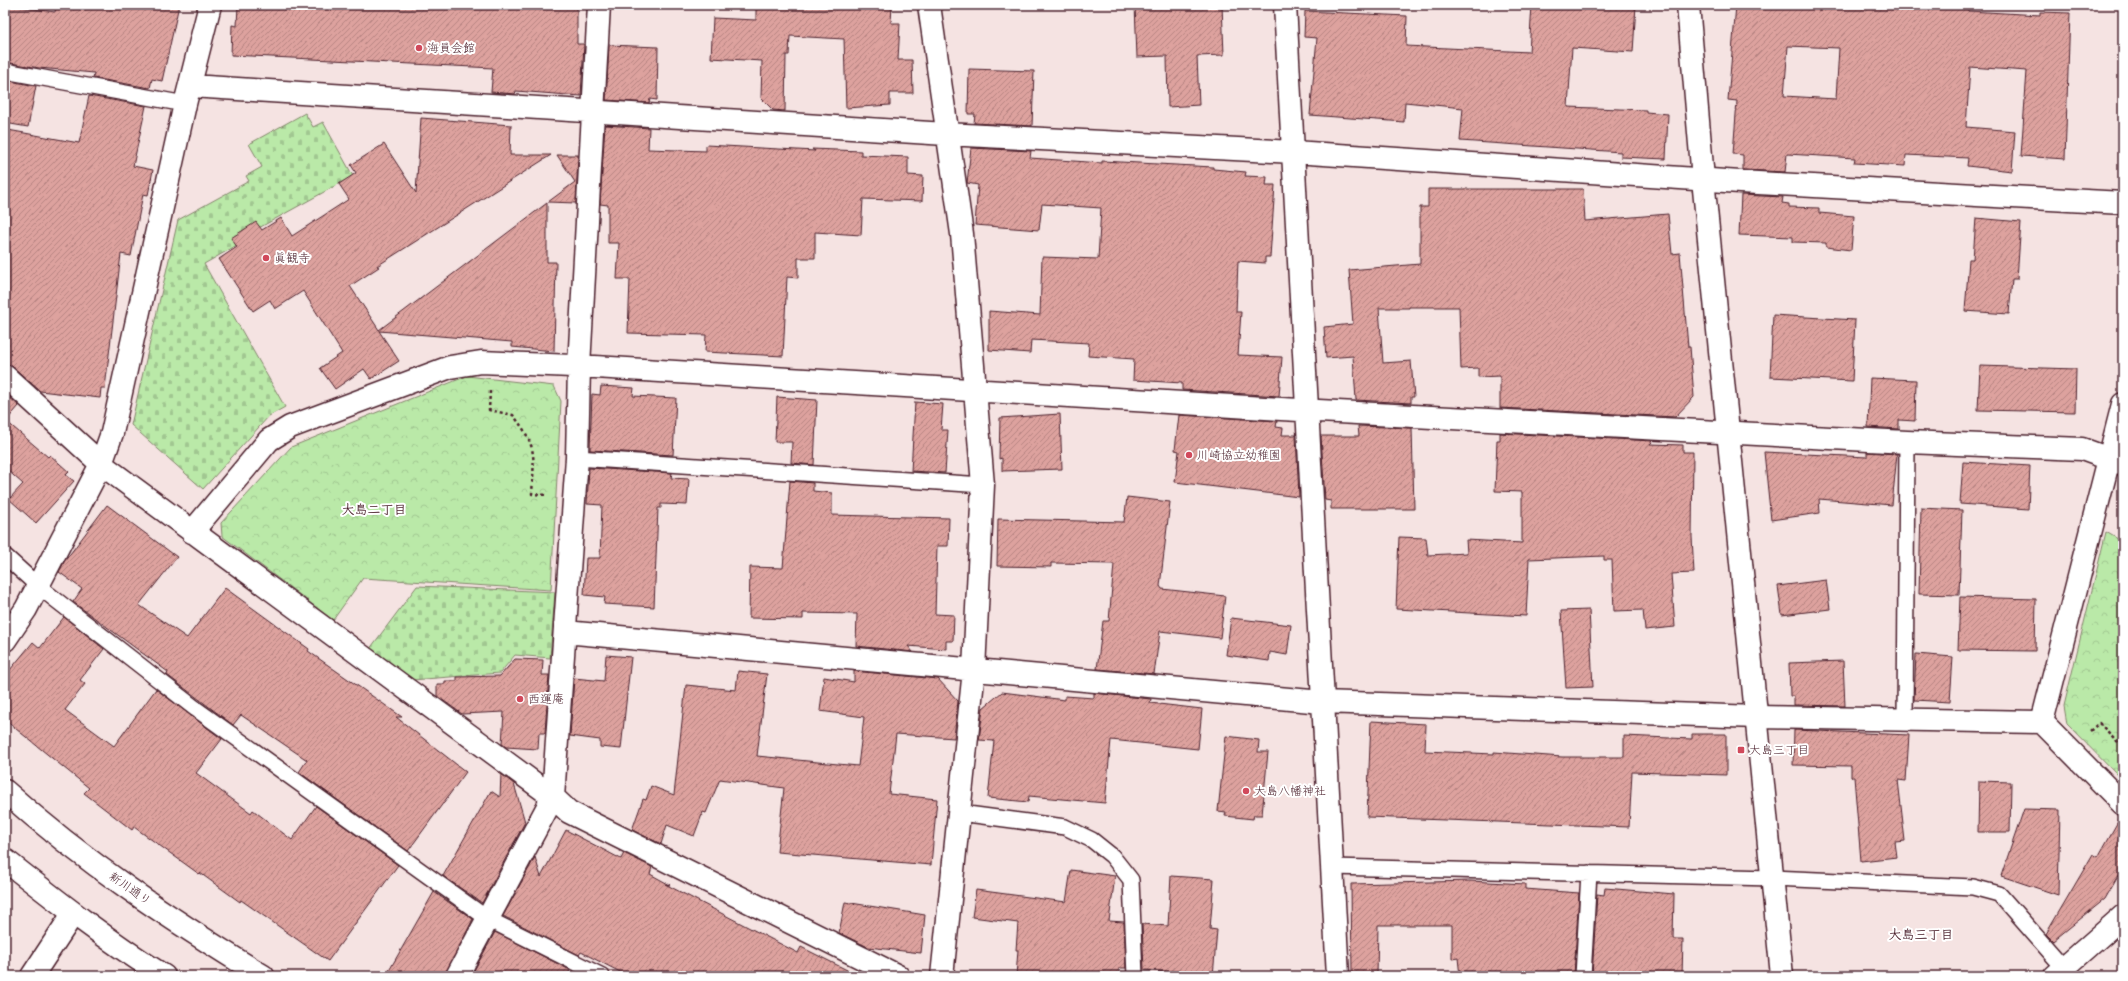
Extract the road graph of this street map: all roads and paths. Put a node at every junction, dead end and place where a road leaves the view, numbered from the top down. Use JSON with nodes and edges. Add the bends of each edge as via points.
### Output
{"nodes":[{"id":1,"x":210,"y":5,"type":"edge"},
{"id":2,"x":599,"y":5,"type":"edge"},
{"id":3,"x":929,"y":5,"type":"edge"},
{"id":4,"x":1285,"y":5,"type":"edge"},
{"id":5,"x":1688,"y":5,"type":"edge"},
{"id":6,"x":5,"y":71,"type":"edge"},
{"id":7,"x":188,"y":95,"type":"junction"},
{"id":8,"x":593,"y":112,"type":"junction"},
{"id":9,"x":946,"y":134,"type":"junction"},
{"id":10,"x":1294,"y":152,"type":"junction"},
{"id":11,"x":1702,"y":179,"type":"junction"},
{"id":12,"x":2123,"y":203,"type":"edge"},
{"id":13,"x":579,"y":366,"type":"junction"},
{"id":14,"x":5,"y":376,"type":"edge"},
{"id":15,"x":975,"y":391,"type":"junction"},
{"id":16,"x":2123,"y":404,"type":"edge"},
{"id":17,"x":489,"y":410,"type":"dead end"},
{"id":18,"x":1306,"y":410,"type":"junction"},
{"id":19,"x":1729,"y":432,"type":"junction"},
{"id":20,"x":1907,"y":442,"type":"junction"},
{"id":21,"x":577,"y":458,"type":"junction"},
{"id":22,"x":2116,"y":461,"type":"edge"},
{"id":23,"x":101,"y":464,"type":"junction"},
{"id":24,"x":984,"y":485,"type":"junction"},
{"id":25,"x":551,"y":495,"type":"dead end"},
{"id":26,"x":192,"y":532,"type":"junction"},
{"id":27,"x":5,"y":556,"type":"edge"},
{"id":28,"x":38,"y":586,"type":"junction"},
{"id":29,"x":565,"y":632,"type":"junction"},
{"id":30,"x":5,"y":640,"type":"edge"},
{"id":31,"x":974,"y":670,"type":"junction"},
{"id":32,"x":1322,"y":702,"type":"junction"},
{"id":33,"x":1757,"y":717,"type":"junction"},
{"id":34,"x":1906,"y":720,"type":"junction"},
{"id":35,"x":2042,"y":722,"type":"junction"},
{"id":36,"x":5,"y":791,"type":"edge"},
{"id":37,"x":553,"y":797,"type":"junction"},
{"id":38,"x":2123,"y":804,"type":"edge"},
{"id":39,"x":960,"y":814,"type":"junction"},
{"id":40,"x":5,"y":860,"type":"edge"},
{"id":41,"x":1332,"y":867,"type":"junction"},
{"id":42,"x":1589,"y":873,"type":"junction"},
{"id":43,"x":1772,"y":878,"type":"junction"},
{"id":44,"x":73,"y":914,"type":"junction"},
{"id":45,"x":2123,"y":916,"type":"edge"},
{"id":46,"x":488,"y":919,"type":"junction"},
{"id":47,"x":2059,"y":972,"type":"edge"},
{"id":48,"x":32,"y":976,"type":"edge"},
{"id":49,"x":164,"y":976,"type":"edge"},
{"id":50,"x":263,"y":976,"type":"edge"},
{"id":51,"x":457,"y":976,"type":"edge"},
{"id":52,"x":602,"y":976,"type":"edge"},
{"id":53,"x":898,"y":976,"type":"edge"},
{"id":54,"x":942,"y":976,"type":"edge"},
{"id":55,"x":1135,"y":976,"type":"edge"},
{"id":56,"x":1338,"y":976,"type":"edge"},
{"id":57,"x":1583,"y":976,"type":"edge"},
{"id":58,"x":1782,"y":976,"type":"edge"}],
"edges":[{"from":1,"to":7,"type":"street"},
{"from":2,"to":8,"type":"street"},
{"from":3,"to":9,"type":"street"},
{"from":4,"to":10,"type":"street"},
{"from":5,"to":11,"type":"street"},
{"from":6,"to":7,"type":"lane"},
{"from":7,"to":8,"type":"street"},
{"from":7,"to":23,"type":"street","via":[[112,433]]},
{"from":8,"to":9,"type":"street"},
{"from":8,"to":13,"type":"street"},
{"from":9,"to":10,"type":"street"},
{"from":9,"to":15,"type":"street","via":[[962,234]]},
{"from":10,"to":11,"type":"street"},
{"from":10,"to":18,"type":"street"},
{"from":11,"to":12,"type":"street"},
{"from":11,"to":19,"type":"street"},
{"from":13,"to":15,"type":"street"},
{"from":13,"to":21,"type":"street"},
{"from":13,"to":26,"type":"street","via":[[481,362],[450,367],[290,427],[269,440]]},
{"from":14,"to":23,"type":"street"},
{"from":15,"to":18,"type":"street"},
{"from":15,"to":24,"type":"street"},
{"from":16,"to":22,"type":"street"},
{"from":17,"to":25,"type":"path","via":[[513,415],[526,431],[534,454],[532,494]]},
{"from":18,"to":19,"type":"street"},
{"from":18,"to":32,"type":"street"},
{"from":19,"to":20,"type":"street"},
{"from":19,"to":33,"type":"street"},
{"from":20,"to":22,"type":"street","via":[[2082,449]]},
{"from":20,"to":34,"type":"lane"},
{"from":21,"to":24,"type":"lane"},
{"from":21,"to":29,"type":"street"},
{"from":22,"to":35,"type":"street"},
{"from":23,"to":26,"type":"street"},
{"from":23,"to":28,"type":"street"},
{"from":24,"to":31,"type":"street"},
{"from":26,"to":37,"type":"street"},
{"from":27,"to":28,"type":"lane"},
{"from":28,"to":30,"type":"street"},
{"from":28,"to":46,"type":"lane","via":[[196,709]]},
{"from":29,"to":31,"type":"street"},
{"from":29,"to":37,"type":"street"},
{"from":31,"to":32,"type":"street"},
{"from":31,"to":39,"type":"street"},
{"from":32,"to":33,"type":"street"},
{"from":32,"to":41,"type":"street"},
{"from":33,"to":34,"type":"street"},
{"from":33,"to":43,"type":"street"},
{"from":34,"to":35,"type":"street"},
{"from":35,"to":38,"type":"street"},
{"from":36,"to":50,"type":"street","name":"新川通り","via":[[117,881]]},
{"from":37,"to":46,"type":"street"},
{"from":37,"to":53,"type":"street","via":[[569,812]]},
{"from":39,"to":54,"type":"street"},
{"from":39,"to":55,"type":"lane","via":[[1065,828],[1092,840],[1112,856],[1131,880]]},
{"from":40,"to":44,"type":"street"},
{"from":41,"to":42,"type":"lane"},
{"from":41,"to":56,"type":"street"},
{"from":42,"to":43,"type":"lane"},
{"from":42,"to":57,"type":"lane"},
{"from":43,"to":47,"type":"lane","via":[[1972,887],[1999,894]]},
{"from":43,"to":58,"type":"street"},
{"from":44,"to":48,"type":"street"},
{"from":44,"to":49,"type":"street","via":[[120,949]]},
{"from":45,"to":47,"type":"street"},
{"from":46,"to":51,"type":"street"},
{"from":46,"to":52,"type":"lane"}]}
